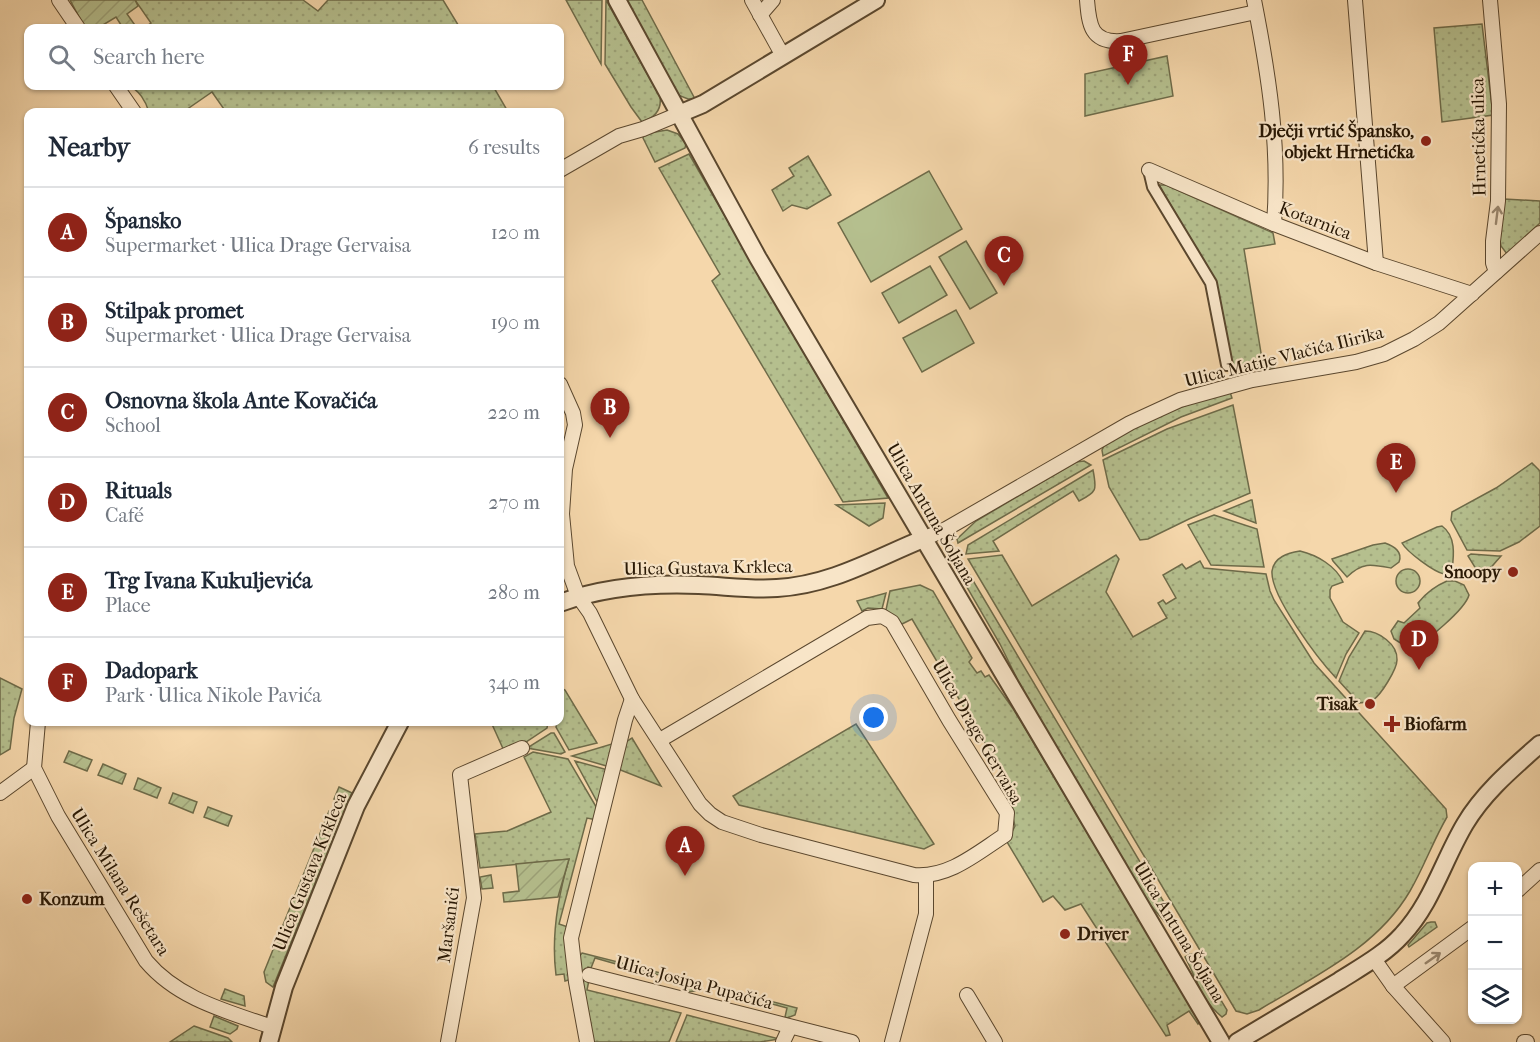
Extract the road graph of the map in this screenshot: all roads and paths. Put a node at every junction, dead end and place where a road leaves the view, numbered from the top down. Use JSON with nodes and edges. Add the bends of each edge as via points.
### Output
{"nodes":[{"id":1,"x":59,"y":0,"type":"edge"},
{"id":2,"x":617,"y":0,"type":"edge"},
{"id":3,"x":752,"y":0,"type":"edge"},
{"id":4,"x":773,"y":0,"type":"edge"},
{"id":5,"x":876,"y":0,"type":"edge"},
{"id":6,"x":1087,"y":0,"type":"edge"},
{"id":7,"x":1355,"y":0,"type":"edge"},
{"id":8,"x":1490,"y":0,"type":"edge"},
{"id":9,"x":1255,"y":6,"type":"edge"},
{"id":10,"x":760,"y":15,"type":"junction"},
{"id":11,"x":75,"y":24,"type":"edge"},
{"id":12,"x":783,"y":56,"type":"junction"},
{"id":13,"x":119,"y":90,"type":"edge"},
{"id":14,"x":131,"y":108,"type":"edge"},
{"id":15,"x":679,"y":114,"type":"junction"},
{"id":16,"x":564,"y":168,"type":"edge"},
{"id":17,"x":1149,"y":170,"type":"joint"},
{"id":18,"x":1274,"y":224,"type":"junction"},
{"id":19,"x":1540,"y":233,"type":"edge"},
{"id":20,"x":1376,"y":263,"type":"junction"},
{"id":21,"x":1496,"y":272,"type":"junction"},
{"id":22,"x":1472,"y":294,"type":"junction"},
{"id":23,"x":1227,"y":365,"type":"dead end"},
{"id":24,"x":564,"y":393,"type":"edge"},
{"id":25,"x":564,"y":492,"type":"edge"},
{"id":26,"x":564,"y":535,"type":"edge"},
{"id":27,"x":923,"y":539,"type":"junction"},
{"id":28,"x":578,"y":596,"type":"junction"},
{"id":29,"x":564,"y":601,"type":"edge"},
{"id":30,"x":632,"y":699,"type":"junction"},
{"id":31,"x":38,"y":726,"type":"edge"},
{"id":32,"x":398,"y":726,"type":"edge"},
{"id":33,"x":660,"y":740,"type":"junction"},
{"id":34,"x":1540,"y":744,"type":"edge"},
{"id":35,"x":522,"y":748,"type":"dead end"},
{"id":36,"x":34,"y":768,"type":"junction"},
{"id":37,"x":0,"y":793,"type":"edge"},
{"id":38,"x":1540,"y":870,"type":"edge"},
{"id":39,"x":926,"y":876,"type":"junction"},
{"id":40,"x":1522,"y":886,"type":"edge"},
{"id":41,"x":1468,"y":932,"type":"edge"},
{"id":42,"x":1374,"y":959,"type":"junction"},
{"id":43,"x":589,"y":975,"type":"dead end"},
{"id":44,"x":1393,"y":986,"type":"junction"},
{"id":45,"x":967,"y":995,"type":"dead end"},
{"id":46,"x":790,"y":1027,"type":"junction"},
{"id":47,"x":270,"y":1034,"type":"edge"},
{"id":48,"x":448,"y":1042,"type":"edge"},
{"id":49,"x":587,"y":1042,"type":"edge"},
{"id":50,"x":783,"y":1042,"type":"edge"},
{"id":51,"x":852,"y":1042,"type":"edge"},
{"id":52,"x":892,"y":1042,"type":"edge"},
{"id":53,"x":994,"y":1042,"type":"edge"},
{"id":54,"x":1221,"y":1042,"type":"edge"},
{"id":55,"x":1237,"y":1042,"type":"edge"},
{"id":56,"x":1443,"y":1042,"type":"edge"}],
"edges":[{"from":1,"to":11,"type":"street"},
{"from":2,"to":15,"type":"street","name":"Ulica Antuna Šoljana"},
{"from":3,"to":10,"type":"street"},
{"from":4,"to":10,"type":"street"},
{"from":5,"to":12,"type":"street"},
{"from":6,"to":9,"type":"street","via":[[1091,27],[1099,37],[1110,41]]},
{"from":7,"to":20,"type":"street"},
{"from":21,"to":8,"type":"street","name":"Hrnetićka ulica","one_way":true,"via":[[1493,241],[1498,201],[1499,104]]},
{"from":9,"to":18,"type":"street","via":[[1272,98]]},
{"from":10,"to":12,"type":"street"},
{"from":12,"to":15,"type":"street"},
{"from":13,"to":14,"type":"street"},
{"from":15,"to":16,"type":"street","via":[[619,136]]},
{"from":15,"to":27,"type":"street","name":"Ulica Antuna Šoljana","via":[[758,258]]},
{"from":17,"to":18,"type":"street","name":"Kotarnica"},
{"from":17,"to":23,"type":"street","via":[[1153,187],[1211,283]]},
{"from":18,"to":20,"type":"street","name":"Kotarnica"},
{"from":19,"to":21,"type":"street","name":"Ulica Matije Vlačića Ilirika"},
{"from":20,"to":22,"type":"street","name":"Kotarnica"},
{"from":21,"to":22,"type":"street","name":"Ulica Matije Vlačića Ilirika"},
{"from":22,"to":27,"type":"street","name":"Ulica Matije Vlačića Ilirika","via":[[1439,323],[1384,354],[1238,383],[1150,414]]},
{"from":24,"to":25,"type":"street","name":"Ulica Drage Gervaisa","via":[[575,425]]},
{"from":26,"to":28,"type":"street","name":"Ulica Drage Gervaisa","via":[[567,566]]},
{"from":27,"to":28,"type":"street","name":"Ulica Gustava Krkleca","via":[[868,565],[805,585],[777,588],[665,584]]},
{"from":27,"to":54,"type":"street","name":"Ulica Antuna Šoljana"},
{"from":28,"to":29,"type":"street","name":"Ulica Gustava Krkleca"},
{"from":28,"to":30,"type":"street","name":"Ulica Drage Gervaisa"},
{"from":30,"to":33,"type":"street","name":"Ulica Drage Gervaisa"},
{"from":30,"to":49,"type":"street","via":[[571,938]]},
{"from":31,"to":36,"type":"street"},
{"from":32,"to":47,"type":"street","name":"Ulica Gustava Krkleca","via":[[356,806]]},
{"from":33,"to":39,"type":"street","name":"Ulica Drage Gervaisa","via":[[700,804],[722,822]]},
{"from":33,"to":39,"type":"street","name":"Ulica Drage Gervaisa","via":[[867,618],[882,616],[892,622],[1007,813],[1005,835],[949,870]]},
{"from":34,"to":42,"type":"street","via":[[1476,807],[1421,912],[1391,947]]},
{"from":35,"to":48,"type":"street","name":"Maršanići","via":[[460,775],[474,898]]},
{"from":36,"to":37,"type":"street"},
{"from":36,"to":47,"type":"street","name":"Ulica Milana Rešetara","via":[[119,919],[156,973],[181,992]]},
{"from":38,"to":40,"type":"street"},
{"from":39,"to":52,"type":"street","via":[[926,914]]},
{"from":44,"to":41,"type":"street","one_way":true},
{"from":42,"to":44,"type":"street"},
{"from":42,"to":55,"type":"street"},
{"from":43,"to":46,"type":"street","name":"Ulica Josipa Pupačića"},
{"from":44,"to":56,"type":"street"},
{"from":45,"to":53,"type":"street"},
{"from":46,"to":50,"type":"street","name":"Ulica Josipa Pupačića"},
{"from":46,"to":51,"type":"street","name":"Ulica Josipa Pupačića"}]}
